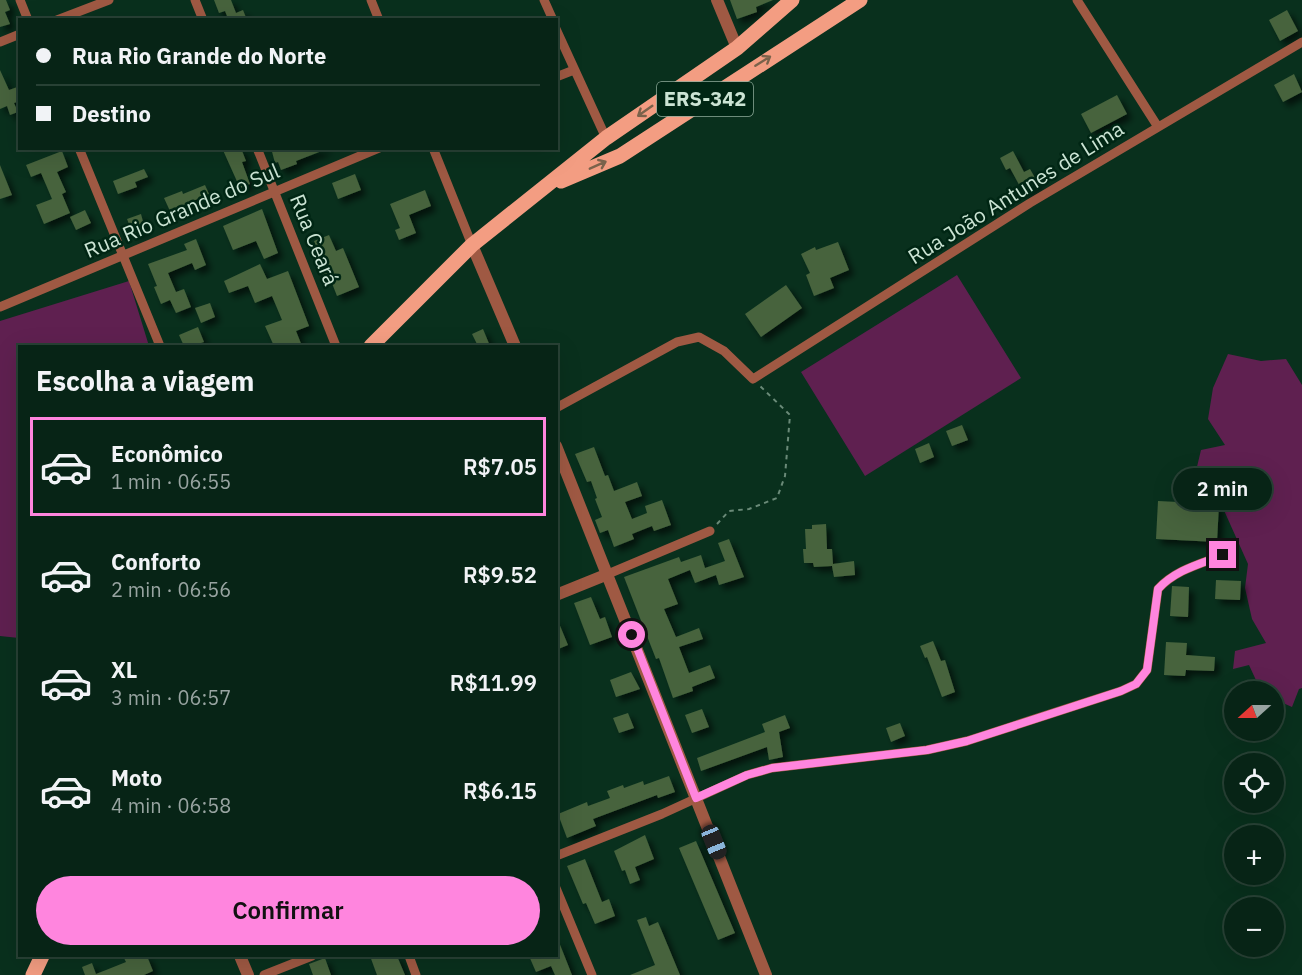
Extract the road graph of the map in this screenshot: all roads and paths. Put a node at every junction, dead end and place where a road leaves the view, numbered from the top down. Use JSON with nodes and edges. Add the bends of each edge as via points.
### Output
{"nodes":[{"id":1,"x":20,"y":0,"type":"edge"},
{"id":2,"x":109,"y":0,"type":"edge"},
{"id":3,"x":195,"y":0,"type":"edge"},
{"id":4,"x":371,"y":0,"type":"edge"},
{"id":5,"x":544,"y":0,"type":"edge"},
{"id":6,"x":717,"y":0,"type":"edge"},
{"id":7,"x":792,"y":0,"type":"edge"},
{"id":8,"x":860,"y":0,"type":"edge"},
{"id":9,"x":1077,"y":0,"type":"edge"},
{"id":10,"x":27,"y":18,"type":"edge"},
{"id":11,"x":62,"y":18,"type":"edge"},
{"id":12,"x":202,"y":18,"type":"edge"},
{"id":13,"x":378,"y":18,"type":"edge"},
{"id":14,"x":552,"y":18,"type":"edge"},
{"id":15,"x":558,"y":34,"type":"edge"},
{"id":16,"x":18,"y":35,"type":"edge"},
{"id":17,"x":0,"y":42,"type":"edge"},
{"id":18,"x":1302,"y":42,"type":"edge"},
{"id":19,"x":737,"y":48,"type":"junction"},
{"id":20,"x":574,"y":70,"type":"junction"},
{"id":21,"x":558,"y":76,"type":"edge"},
{"id":22,"x":1158,"y":127,"type":"junction"},
{"id":23,"x":606,"y":138,"type":"junction"},
{"id":24,"x":80,"y":150,"type":"edge"},
{"id":25,"x":258,"y":150,"type":"edge"},
{"id":26,"x":374,"y":150,"type":"edge"},
{"id":27,"x":434,"y":150,"type":"edge"},
{"id":28,"x":545,"y":189,"type":"junction"},
{"id":29,"x":274,"y":191,"type":"junction"},
{"id":30,"x":472,"y":245,"type":"junction"},
{"id":31,"x":122,"y":256,"type":"junction"},
{"id":32,"x":0,"y":308,"type":"edge"},
{"id":33,"x":160,"y":345,"type":"edge"},
{"id":34,"x":336,"y":345,"type":"edge"},
{"id":35,"x":372,"y":345,"type":"edge"},
{"id":36,"x":515,"y":345,"type":"edge"},
{"id":37,"x":753,"y":379,"type":"junction"},
{"id":38,"x":558,"y":407,"type":"edge"},
{"id":39,"x":558,"y":451,"type":"edge"},
{"id":40,"x":710,"y":531,"type":"joint"},
{"id":41,"x":1223,"y":555,"type":"dead end"},
{"id":42,"x":608,"y":574,"type":"junction"},
{"id":43,"x":558,"y":594,"type":"edge"},
{"id":44,"x":696,"y":798,"type":"junction"},
{"id":45,"x":558,"y":855,"type":"edge"},
{"id":46,"x":558,"y":893,"type":"edge"},
{"id":47,"x":42,"y":957,"type":"edge"},
{"id":48,"x":240,"y":957,"type":"edge"},
{"id":49,"x":309,"y":957,"type":"edge"},
{"id":50,"x":409,"y":957,"type":"edge"},
{"id":51,"x":33,"y":975,"type":"edge"},
{"id":52,"x":248,"y":975,"type":"edge"},
{"id":53,"x":264,"y":975,"type":"edge"},
{"id":54,"x":416,"y":975,"type":"edge"},
{"id":55,"x":592,"y":975,"type":"edge"},
{"id":56,"x":766,"y":975,"type":"edge"}],
"edges":[{"from":1,"to":10,"type":"street"},
{"from":2,"to":11,"type":"street"},
{"from":3,"to":12,"type":"street"},
{"from":4,"to":13,"type":"street"},
{"from":5,"to":14,"type":"street"},
{"from":6,"to":19,"type":"street"},
{"from":7,"to":19,"type":"main road","number":"ERS-342"},
{"from":28,"to":8,"type":"main road","number":"ERS-342","one_way":true,"via":[[620,156]]},
{"from":9,"to":22,"type":"street"},
{"from":15,"to":20,"type":"street"},
{"from":16,"to":17,"type":"street"},
{"from":18,"to":22,"type":"street","name":"Rua João Antunes de Lima"},
{"from":19,"to":23,"type":"main road","number":"ERS-342","one_way":true},
{"from":20,"to":21,"type":"street"},
{"from":20,"to":23,"type":"street"},
{"from":22,"to":37,"type":"street","name":"Rua João Antunes de Lima","via":[[1030,203]]},
{"from":23,"to":28,"type":"main road","number":"ERS-342"},
{"from":24,"to":31,"type":"street"},
{"from":25,"to":29,"type":"street","name":"Rua Ceará"},
{"from":26,"to":29,"type":"street","name":"Rua Rio Grande do Sul"},
{"from":27,"to":30,"type":"street"},
{"from":28,"to":30,"type":"main road","number":"ERS-342"},
{"from":29,"to":31,"type":"street","name":"Rua Rio Grande do Sul"},
{"from":29,"to":34,"type":"street","name":"Rua Ceará"},
{"from":30,"to":35,"type":"main road","number":"ERS-342"},
{"from":30,"to":36,"type":"street"},
{"from":31,"to":32,"type":"street","name":"Rua Rio Grande do Sul"},
{"from":31,"to":33,"type":"street"},
{"from":37,"to":38,"type":"street","via":[[724,351],[699,337],[678,342]]},
{"from":37,"to":40,"type":"path","via":[[790,415],[786,476],[777,498],[749,509],[729,511]]},
{"from":39,"to":42,"type":"street"},
{"from":40,"to":42,"type":"street"},
{"from":41,"to":44,"type":"street","via":[[1166,579],[1158,589],[1147,670],[1136,684],[1121,691],[967,741],[927,750],[772,768]]},
{"from":42,"to":43,"type":"street"},
{"from":42,"to":44,"type":"street"},
{"from":44,"to":45,"type":"street"},
{"from":44,"to":56,"type":"street"},
{"from":46,"to":55,"type":"street"},
{"from":47,"to":51,"type":"main road"},
{"from":48,"to":52,"type":"street"},
{"from":49,"to":53,"type":"street"},
{"from":50,"to":54,"type":"street"}]}
